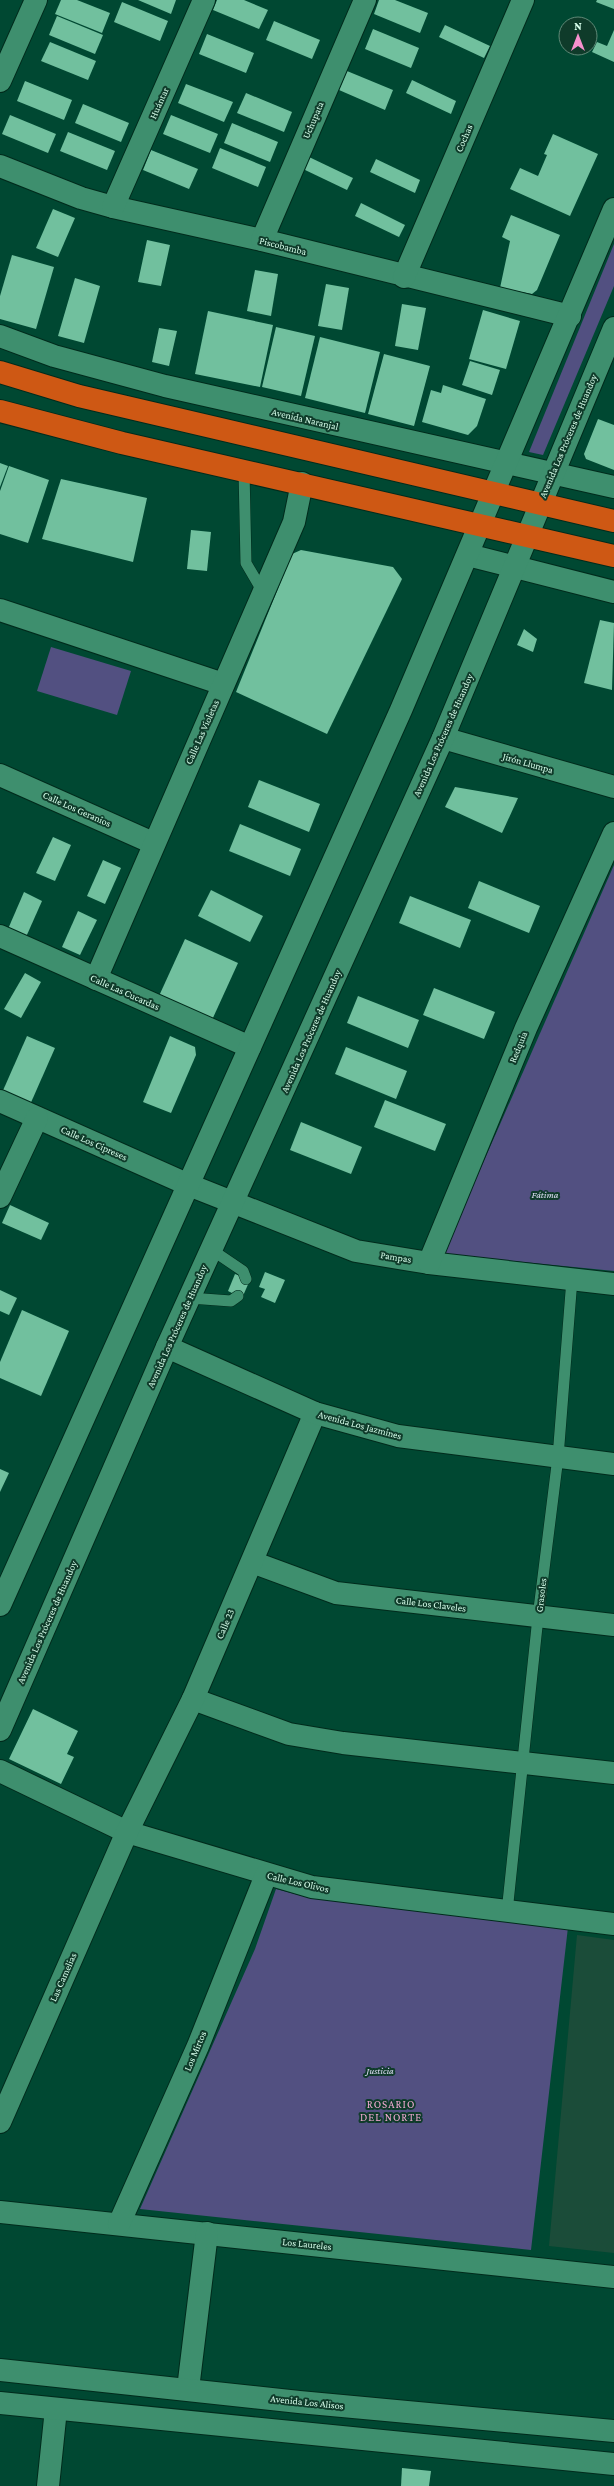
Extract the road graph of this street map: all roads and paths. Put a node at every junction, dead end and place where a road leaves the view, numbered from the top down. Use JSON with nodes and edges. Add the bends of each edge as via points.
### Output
{"nodes":[{"id":1,"x":36,"y":0,"type":"edge"},
{"id":2,"x":204,"y":0,"type":"edge"},
{"id":3,"x":365,"y":0,"type":"edge"},
{"id":4,"x":523,"y":0,"type":"edge"},
{"id":5,"x":0,"y":81,"type":"edge"},
{"id":6,"x":0,"y":166,"type":"edge"},
{"id":7,"x":113,"y":207,"type":"junction"},
{"id":8,"x":614,"y":209,"type":"edge"},
{"id":9,"x":262,"y":240,"type":"junction"},
{"id":10,"x":404,"y":276,"type":"junction"},
{"id":11,"x":570,"y":316,"type":"junction"},
{"id":12,"x":614,"y":328,"type":"edge"},
{"id":13,"x":0,"y":336,"type":"edge"},
{"id":14,"x":0,"y":372,"type":"edge"},
{"id":15,"x":0,"y":410,"type":"edge"},
{"id":16,"x":507,"y":463,"type":"junction"},
{"id":17,"x":244,"y":470,"type":"junction"},
{"id":18,"x":553,"y":473,"type":"junction"},
{"id":19,"x":302,"y":483,"type":"junction"},
{"id":20,"x":614,"y":488,"type":"edge"},
{"id":21,"x":494,"y":494,"type":"junction"},
{"id":22,"x":540,"y":504,"type":"junction"},
{"id":23,"x":614,"y":521,"type":"edge"},
{"id":24,"x":481,"y":526,"type":"junction"},
{"id":25,"x":527,"y":535,"type":"junction"},
{"id":26,"x":468,"y":555,"type":"junction"},
{"id":27,"x":614,"y":556,"type":"edge"},
{"id":28,"x":514,"y":566,"type":"junction"},
{"id":29,"x":263,"y":592,"type":"junction"},
{"id":30,"x":614,"y":592,"type":"edge"},
{"id":31,"x":0,"y":610,"type":"edge"},
{"id":32,"x":223,"y":684,"type":"junction"},
{"id":33,"x":442,"y":738,"type":"junction"},
{"id":34,"x":0,"y":775,"type":"edge"},
{"id":35,"x":614,"y":787,"type":"edge"},
{"id":36,"x":614,"y":834,"type":"edge"},
{"id":37,"x":153,"y":843,"type":"junction"},
{"id":38,"x":0,"y":936,"type":"edge"},
{"id":39,"x":96,"y":979,"type":"junction"},
{"id":40,"x":250,"y":1047,"type":"junction"},
{"id":41,"x":0,"y":1101,"type":"edge"},
{"id":42,"x":37,"y":1118,"type":"junction"},
{"id":43,"x":189,"y":1185,"type":"junction"},
{"id":44,"x":0,"y":1197,"type":"edge"},
{"id":45,"x":234,"y":1202,"type":"junction"},
{"id":46,"x":212,"y":1250,"type":"junction"},
{"id":47,"x":429,"y":1263,"type":"junction"},
{"id":48,"x":246,"y":1279,"type":"dead end"},
{"id":49,"x":572,"y":1279,"type":"junction"},
{"id":50,"x":614,"y":1284,"type":"edge"},
{"id":51,"x":238,"y":1296,"type":"dead end"},
{"id":52,"x":190,"y":1298,"type":"junction"},
{"id":53,"x":167,"y":1347,"type":"junction"},
{"id":54,"x":315,"y":1413,"type":"junction"},
{"id":55,"x":558,"y":1457,"type":"junction"},
{"id":56,"x":614,"y":1464,"type":"edge"},
{"id":57,"x":252,"y":1562,"type":"junction"},
{"id":58,"x":0,"y":1605,"type":"edge"},
{"id":59,"x":538,"y":1617,"type":"junction"},
{"id":60,"x":614,"y":1626,"type":"edge"},
{"id":61,"x":193,"y":1699,"type":"junction"},
{"id":62,"x":0,"y":1730,"type":"edge"},
{"id":63,"x":524,"y":1763,"type":"junction"},
{"id":64,"x":0,"y":1771,"type":"edge"},
{"id":65,"x":614,"y":1773,"type":"edge"},
{"id":66,"x":127,"y":1832,"type":"junction"},
{"id":67,"x":266,"y":1875,"type":"junction"},
{"id":68,"x":507,"y":1912,"type":"junction"},
{"id":69,"x":614,"y":1924,"type":"edge"},
{"id":70,"x":0,"y":2122,"type":"edge"},
{"id":71,"x":0,"y":2212,"type":"edge"},
{"id":72,"x":119,"y":2224,"type":"junction"},
{"id":73,"x":207,"y":2233,"type":"junction"},
{"id":74,"x":614,"y":2276,"type":"edge"},
{"id":75,"x":0,"y":2370,"type":"edge"},
{"id":76,"x":188,"y":2390,"type":"junction"},
{"id":77,"x":299,"y":2402,"type":"junction"},
{"id":78,"x":0,"y":2403,"type":"edge"},
{"id":79,"x":56,"y":2408,"type":"junction"},
{"id":80,"x":614,"y":2431,"type":"edge"},
{"id":81,"x":294,"y":2433,"type":"junction"},
{"id":82,"x":614,"y":2464,"type":"edge"},
{"id":83,"x":48,"y":2486,"type":"edge"}],
"edges":[{"from":1,"to":5,"type":"street"},
{"from":2,"to":7,"type":"street","name":"Huántar"},
{"from":3,"to":9,"type":"street","name":"Uchupata"},
{"from":4,"to":10,"type":"street","name":"Cochas"},
{"from":6,"to":7,"type":"street","name":"Piscobamba","via":[[81,198]]},
{"from":7,"to":9,"type":"street","name":"Piscobamba"},
{"from":8,"to":11,"type":"street"},
{"from":9,"to":10,"type":"street","name":"Piscobamba"},
{"from":10,"to":11,"type":"street","name":"Piscobamba"},
{"from":11,"to":16,"type":"street"},
{"from":12,"to":18,"type":"street","name":"Avenida Los Próceres de Huandoy"},
{"from":13,"to":16,"type":"street","name":"Avenida Naranjal","via":[[54,356],[165,386],[337,427]]},
{"from":14,"to":21,"type":"highway","via":[[79,396]]},
{"from":15,"to":17,"type":"highway","via":[[122,443]]},
{"from":16,"to":18,"type":"street","name":"Avenida Naranjal"},
{"from":16,"to":21,"type":"street"},
{"from":17,"to":19,"type":"highway"},
{"from":17,"to":29,"type":"lane","via":[[246,563]]},
{"from":18,"to":20,"type":"street","name":"Avenida Naranjal"},
{"from":18,"to":22,"type":"street","name":"Avenida Los Próceres de Huandoy"},
{"from":19,"to":24,"type":"highway"},
{"from":19,"to":29,"type":"street","name":"Calle Las Violetas","via":[[294,522]]},
{"from":21,"to":22,"type":"highway"},
{"from":21,"to":24,"type":"street"},
{"from":22,"to":23,"type":"highway"},
{"from":22,"to":25,"type":"street","name":"Avenida Los Próceres de Huandoy"},
{"from":24,"to":25,"type":"highway"},
{"from":24,"to":26,"type":"street"},
{"from":25,"to":27,"type":"highway"},
{"from":25,"to":28,"type":"street","name":"Avenida Los Próceres de Huandoy"},
{"from":26,"to":28,"type":"street"},
{"from":26,"to":40,"type":"street"},
{"from":28,"to":30,"type":"street"},
{"from":28,"to":33,"type":"street","name":"Avenida Los Próceres de Huandoy"},
{"from":29,"to":32,"type":"street","name":"Calle Las Violetas"},
{"from":31,"to":32,"type":"street"},
{"from":32,"to":37,"type":"street","name":"Calle Las Violetas"},
{"from":33,"to":35,"type":"street","name":"Jirón Llumpa"},
{"from":33,"to":45,"type":"street","name":"Avenida Los Próceres de Huandoy"},
{"from":34,"to":37,"type":"street","name":"Calle Los Geranios"},
{"from":36,"to":47,"type":"street","name":"Redquia","via":[[526,1028]]},
{"from":37,"to":39,"type":"street","name":"Calle Las Violetas"},
{"from":38,"to":39,"type":"street","name":"Calle Las Cucardas"},
{"from":39,"to":40,"type":"street","name":"Calle Las Cucardas"},
{"from":40,"to":43,"type":"street"},
{"from":41,"to":42,"type":"street","name":"Calle Los Cipreses"},
{"from":42,"to":43,"type":"street","name":"Calle Los Cipreses"},
{"from":42,"to":44,"type":"street"},
{"from":43,"to":45,"type":"street","name":"Pampas"},
{"from":43,"to":58,"type":"street"},
{"from":45,"to":46,"type":"street","name":"Avenida Los Próceres de Huandoy"},
{"from":45,"to":47,"type":"street","name":"Pampas","via":[[356,1251]]},
{"from":46,"to":48,"type":"lane","via":[[243,1271]]},
{"from":46,"to":52,"type":"street","name":"Avenida Los Próceres de Huandoy"},
{"from":47,"to":49,"type":"street","name":"Pampas"},
{"from":49,"to":50,"type":"street","name":"Pampas"},
{"from":49,"to":55,"type":"lane","name":"Grasoles"},
{"from":51,"to":52,"type":"lane","via":[[231,1301]]},
{"from":52,"to":53,"type":"street","name":"Avenida Los Próceres de Huandoy"},
{"from":53,"to":54,"type":"street","name":"Avenida Los Jazmines"},
{"from":53,"to":62,"type":"street","name":"Avenida Los Próceres de Huandoy"},
{"from":54,"to":55,"type":"street","name":"Avenida Los Jazmines","via":[[398,1436]]},
{"from":54,"to":57,"type":"street","name":"Calle 23"},
{"from":55,"to":56,"type":"street","name":"Avenida Los Jazmines"},
{"from":55,"to":59,"type":"lane","name":"Grasoles"},
{"from":57,"to":59,"type":"street","name":"Calle Los Claveles","via":[[336,1592]]},
{"from":57,"to":61,"type":"street","name":"Calle 23"},
{"from":59,"to":60,"type":"street","name":"Calle Los Claveles"},
{"from":59,"to":63,"type":"lane","name":"Grasoles"},
{"from":61,"to":63,"type":"street","via":[[289,1734],[343,1743]]},
{"from":61,"to":66,"type":"street","name":"Calle 23"},
{"from":63,"to":65,"type":"street"},
{"from":63,"to":68,"type":"lane","name":"Grasoles"},
{"from":64,"to":66,"type":"street","name":"Calle Los Olivos"},
{"from":66,"to":67,"type":"street","name":"Calle Los Olivos"},
{"from":66,"to":70,"type":"street","name":"Las Camelias"},
{"from":67,"to":68,"type":"street","name":"Calle Los Olivos","via":[[312,1887]]},
{"from":67,"to":72,"type":"street","name":"Los Mirtos","via":[[198,2046]]},
{"from":68,"to":69,"type":"street","name":"Calle Los Olivos"},
{"from":71,"to":72,"type":"street","name":"Los Laureles"},
{"from":72,"to":73,"type":"street","name":"Los Laureles"},
{"from":73,"to":74,"type":"street","name":"Los Laureles"},
{"from":73,"to":76,"type":"street"},
{"from":75,"to":76,"type":"street","name":"Avenida Los Alisos"},
{"from":76,"to":77,"type":"street","name":"Avenida Los Alisos"},
{"from":77,"to":80,"type":"street","name":"Avenida Los Alisos"},
{"from":77,"to":81,"type":"street"},
{"from":78,"to":79,"type":"street"},
{"from":79,"to":81,"type":"street"},
{"from":79,"to":83,"type":"street"},
{"from":81,"to":82,"type":"street"}]}
